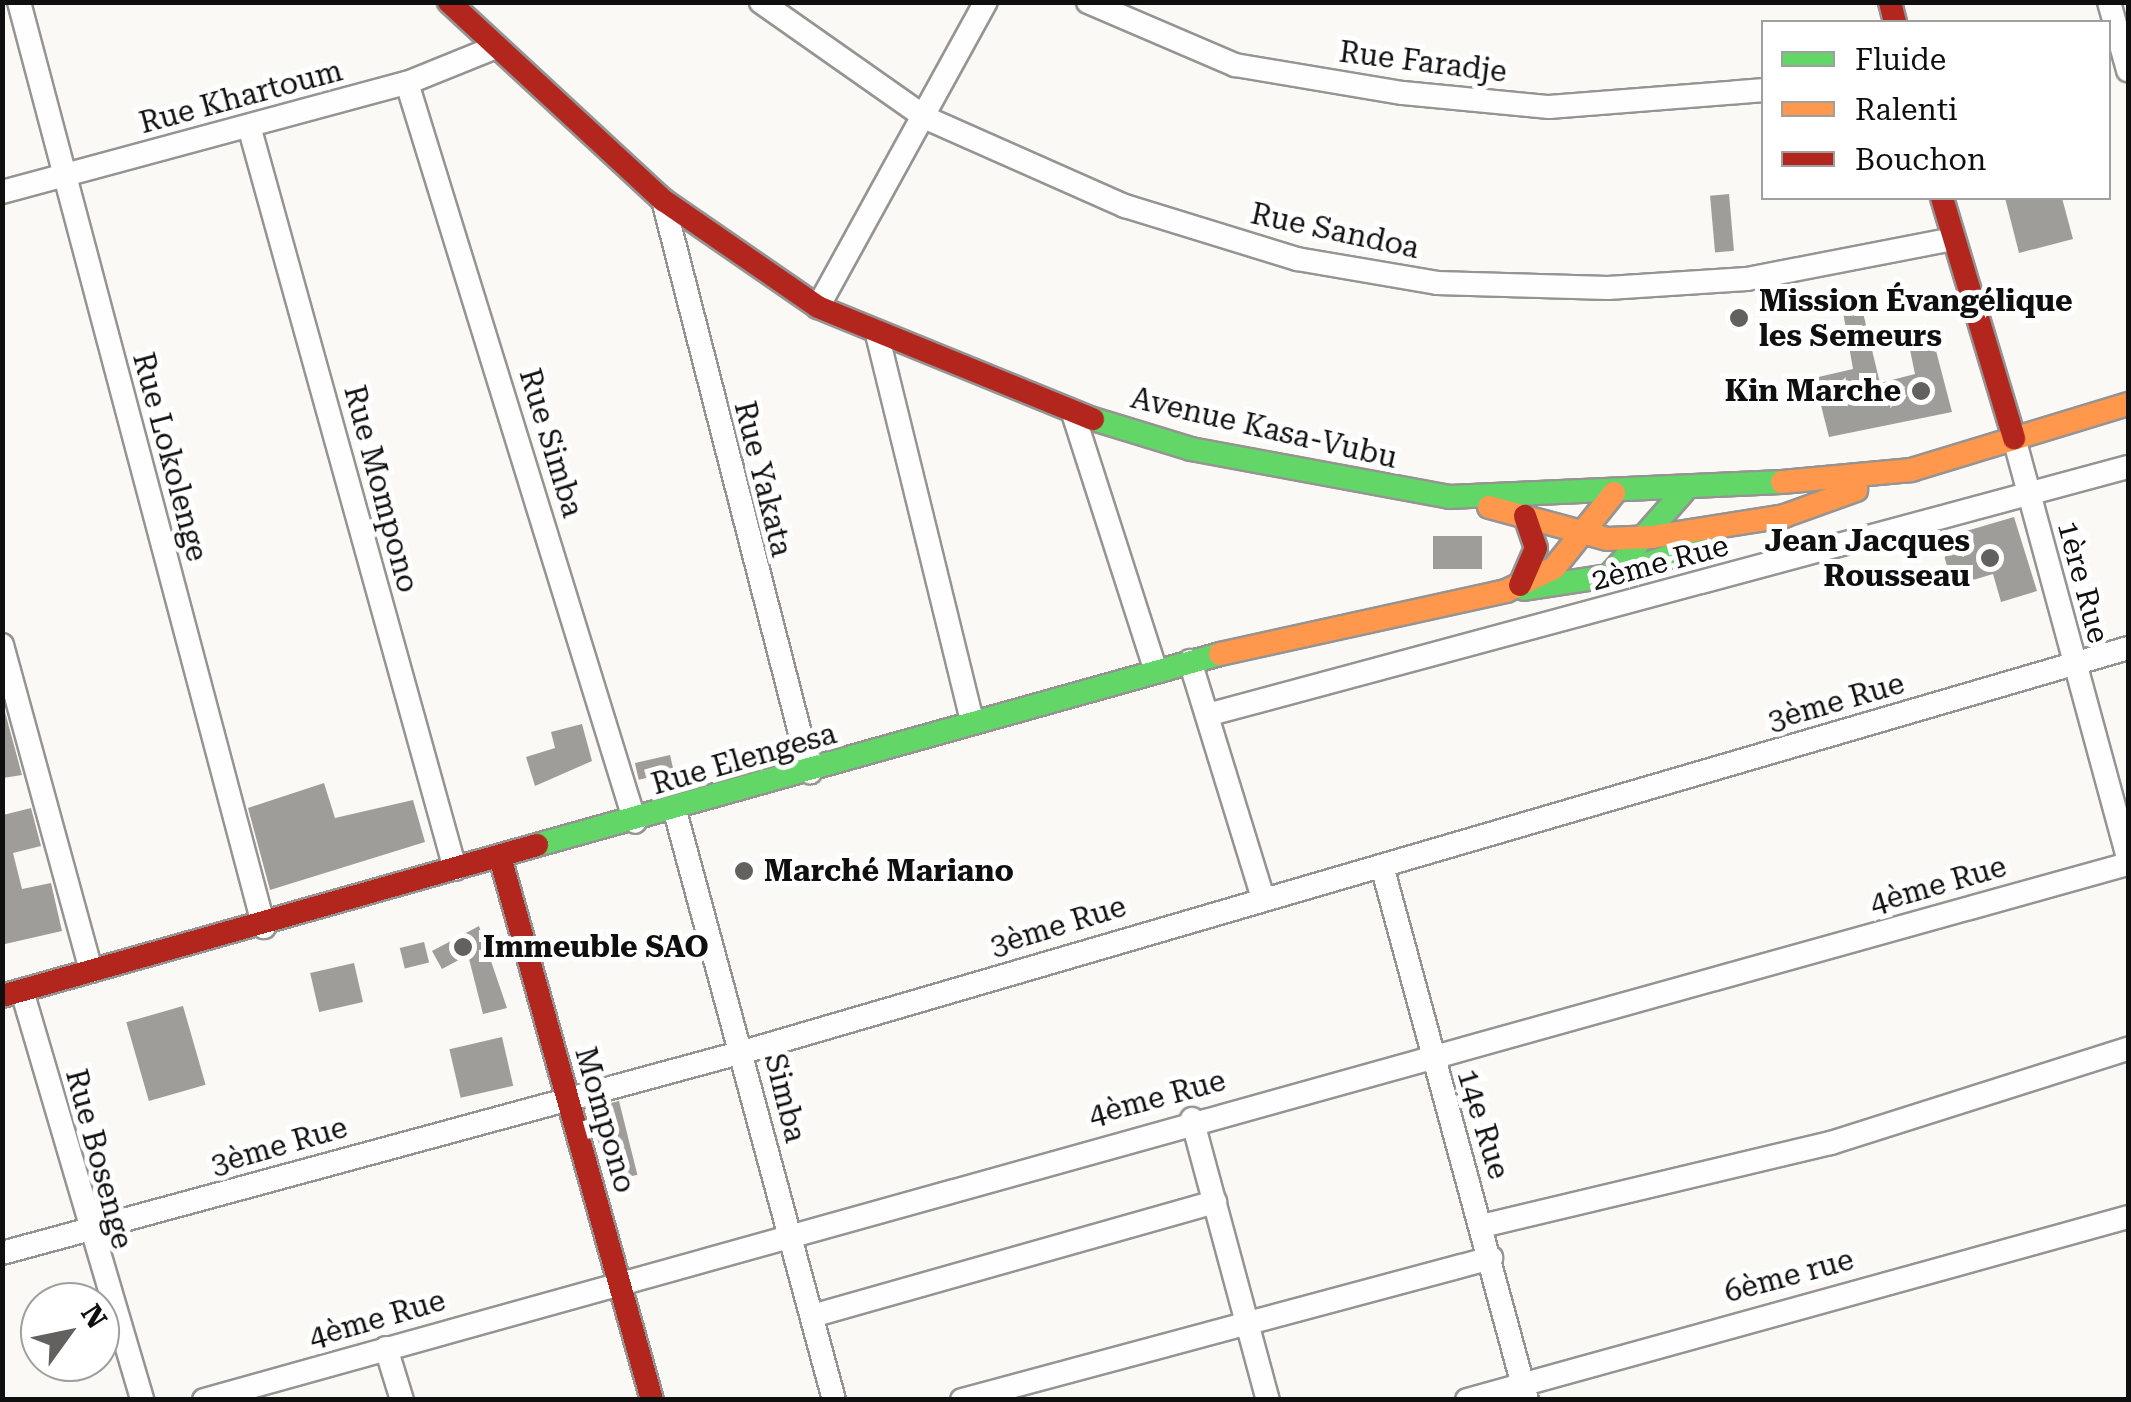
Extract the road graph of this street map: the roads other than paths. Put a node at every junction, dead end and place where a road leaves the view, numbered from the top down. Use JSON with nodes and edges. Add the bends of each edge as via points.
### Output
{"nodes":[{"id":1,"x":18,"y":2,"type":"edge"},
{"id":2,"x":449,"y":2,"type":"edge"},
{"id":3,"x":761,"y":2,"type":"edge"},
{"id":4,"x":986,"y":2,"type":"edge"},
{"id":5,"x":1088,"y":2,"type":"edge"},
{"id":6,"x":2109,"y":2,"type":"edge"},
{"id":7,"x":491,"y":49,"type":"junction"},
{"id":8,"x":2128,"y":70,"type":"edge"},
{"id":9,"x":407,"y":83,"type":"junction"},
{"id":10,"x":1761,"y":90,"type":"edge"},
{"id":11,"x":926,"y":118,"type":"junction"},
{"id":12,"x":249,"y":126,"type":"junction"},
{"id":13,"x":64,"y":176,"type":"junction"},
{"id":14,"x":2,"y":192,"type":"edge"},
{"id":15,"x":663,"y":200,"type":"junction"},
{"id":16,"x":1943,"y":200,"type":"edge"},
{"id":17,"x":1953,"y":239,"type":"junction"},
{"id":18,"x":818,"y":307,"type":"junction"},
{"id":19,"x":878,"y":338,"type":"junction"},
{"id":20,"x":2128,"y":404,"type":"edge"},
{"id":21,"x":1073,"y":413,"type":"junction"},
{"id":22,"x":2014,"y":438,"type":"junction"},
{"id":23,"x":2128,"y":467,"type":"edge"},
{"id":24,"x":1910,"y":470,"type":"junction"},
{"id":25,"x":1683,"y":492,"type":"junction"},
{"id":26,"x":1614,"y":493,"type":"junction"},
{"id":27,"x":2029,"y":494,"type":"junction"},
{"id":28,"x":1449,"y":497,"type":"junction"},
{"id":29,"x":1525,"y":516,"type":"junction"},
{"id":30,"x":1766,"y":520,"type":"junction"},
{"id":31,"x":1587,"y":530,"type":"junction"},
{"id":32,"x":1652,"y":537,"type":"junction"},
{"id":33,"x":1609,"y":576,"type":"junction"},
{"id":34,"x":1513,"y":588,"type":"junction"},
{"id":35,"x":2,"y":646,"type":"edge"},
{"id":36,"x":2128,"y":648,"type":"edge"},
{"id":37,"x":1190,"y":661,"type":"junction"},
{"id":38,"x":2073,"y":664,"type":"junction"},
{"id":39,"x":1156,"y":671,"type":"junction"},
{"id":40,"x":1207,"y":715,"type":"junction"},
{"id":41,"x":972,"y":720,"type":"junction"},
{"id":42,"x":810,"y":772,"type":"junction"},
{"id":43,"x":675,"y":811,"type":"junction"},
{"id":44,"x":635,"y":822,"type":"junction"},
{"id":45,"x":500,"y":857,"type":"junction"},
{"id":46,"x":2128,"y":860,"type":"edge"},
{"id":47,"x":1382,"y":866,"type":"junction"},
{"id":48,"x":455,"y":869,"type":"junction"},
{"id":49,"x":1263,"y":898,"type":"junction"},
{"id":50,"x":264,"y":927,"type":"junction"},
{"id":51,"x":91,"y":971,"type":"junction"},
{"id":52,"x":12,"y":993,"type":"edge"},
{"id":53,"x":2128,"y":1049,"type":"edge"},
{"id":54,"x":743,"y":1052,"type":"junction"},
{"id":55,"x":1432,"y":1057,"type":"junction"},
{"id":56,"x":567,"y":1096,"type":"junction"},
{"id":57,"x":1192,"y":1120,"type":"junction"},
{"id":58,"x":1215,"y":1202,"type":"junction"},
{"id":59,"x":2128,"y":1217,"type":"edge"},
{"id":60,"x":1482,"y":1226,"type":"junction"},
{"id":61,"x":86,"y":1231,"type":"junction"},
{"id":62,"x":786,"y":1231,"type":"junction"},
{"id":63,"x":2,"y":1253,"type":"edge"},
{"id":64,"x":1492,"y":1258,"type":"junction"},
{"id":65,"x":620,"y":1283,"type":"junction"},
{"id":66,"x":812,"y":1316,"type":"junction"},
{"id":67,"x":1250,"y":1327,"type":"junction"},
{"id":68,"x":386,"y":1348,"type":"junction"},
{"id":69,"x":1525,"y":1390,"type":"edge"},
{"id":70,"x":1260,"y":1397,"type":"edge"},
{"id":71,"x":142,"y":1400,"type":"edge"},
{"id":72,"x":204,"y":1400,"type":"edge"},
{"id":73,"x":402,"y":1400,"type":"edge"},
{"id":74,"x":652,"y":1400,"type":"edge"},
{"id":75,"x":834,"y":1400,"type":"edge"},
{"id":76,"x":962,"y":1400,"type":"edge"},
{"id":77,"x":1467,"y":1400,"type":"edge"}],
"edges":[{"from":1,"to":13,"type":"street","name":"Rue Lokolenge"},
{"from":2,"to":7,"type":"street","name":"Avenue Kasa-Vubu"},
{"from":3,"to":11,"type":"street","name":"Rue Sandoa"},
{"from":4,"to":11,"type":"street"},
{"from":5,"to":10,"type":"street","name":"Rue Faradje","via":[[1235,64],[1403,93],[1549,107]]},
{"from":6,"to":8,"type":"street"},
{"from":7,"to":9,"type":"street","name":"Rue Khartoum"},
{"from":7,"to":15,"type":"street","name":"Avenue Kasa-Vubu"},
{"from":9,"to":12,"type":"street","name":"Rue Khartoum"},
{"from":9,"to":44,"type":"street","name":"Rue Simba"},
{"from":11,"to":17,"type":"street","name":"Rue Sandoa","via":[[1124,206],[1297,259],[1438,283],[1746,279]]},
{"from":11,"to":18,"type":"street"},
{"from":12,"to":13,"type":"street","name":"Rue Khartoum"},
{"from":12,"to":48,"type":"street","name":"Rue Mompono"},
{"from":13,"to":14,"type":"street","name":"Rue Khartoum"},
{"from":13,"to":50,"type":"street","name":"Rue Lokolenge"},
{"from":15,"to":18,"type":"street","name":"Avenue Kasa-Vubu"},
{"from":15,"to":42,"type":"street","name":"Rue Yakata"},
{"from":16,"to":17,"type":"street"},
{"from":17,"to":22,"type":"street"},
{"from":18,"to":19,"type":"street","name":"Avenue Kasa-Vubu"},
{"from":19,"to":21,"type":"street","name":"Avenue Kasa-Vubu"},
{"from":19,"to":41,"type":"street"},
{"from":20,"to":22,"type":"street","name":"Avenue Kasa-Vubu"},
{"from":21,"to":28,"type":"street","name":"Avenue Kasa-Vubu","via":[[1191,449]]},
{"from":21,"to":39,"type":"street"},
{"from":22,"to":24,"type":"street","name":"Avenue Kasa-Vubu"},
{"from":22,"to":27,"type":"street","name":"1ère Rue"},
{"from":23,"to":27,"type":"street","name":"2ème Rue"},
{"from":24,"to":25,"type":"street","name":"Avenue Kasa-Vubu"},
{"from":24,"to":30,"type":"street"},
{"from":25,"to":26,"type":"street","name":"Avenue Kasa-Vubu"},
{"from":25,"to":32,"type":"street"},
{"from":26,"to":28,"type":"street","name":"Avenue Kasa-Vubu"},
{"from":26,"to":31,"type":"street"},
{"from":27,"to":38,"type":"street","name":"1ère Rue"},
{"from":27,"to":40,"type":"street","name":"2ème Rue"},
{"from":28,"to":29,"type":"street"},
{"from":29,"to":31,"type":"street"},
{"from":29,"to":34,"type":"street","via":[[1536,548]]},
{"from":30,"to":32,"type":"street"},
{"from":30,"to":33,"type":"street"},
{"from":31,"to":32,"type":"street"},
{"from":31,"to":34,"type":"street","via":[[1554,568]]},
{"from":32,"to":33,"type":"street"},
{"from":33,"to":34,"type":"street"},
{"from":34,"to":37,"type":"street","name":"Rue Elengesa"},
{"from":35,"to":51,"type":"street"},
{"from":36,"to":38,"type":"street","name":"3ème Rue"},
{"from":37,"to":39,"type":"street","name":"Rue Elengesa"},
{"from":37,"to":40,"type":"street"},
{"from":38,"to":46,"type":"street","name":"1ère Rue"},
{"from":38,"to":47,"type":"street","name":"3ème Rue"},
{"from":39,"to":41,"type":"street","name":"Rue Elengesa"},
{"from":40,"to":49,"type":"street"},
{"from":41,"to":42,"type":"street","name":"Rue Elengesa"},
{"from":42,"to":43,"type":"street","name":"Rue Elengesa"},
{"from":43,"to":44,"type":"street","name":"Rue Elengesa"},
{"from":43,"to":54,"type":"street","name":"Simba"},
{"from":44,"to":45,"type":"street","name":"Rue Elengesa"},
{"from":45,"to":48,"type":"street","name":"Rue Elengesa"},
{"from":45,"to":56,"type":"street","name":"Mompono"},
{"from":46,"to":55,"type":"street","name":"4ème Rue"},
{"from":47,"to":49,"type":"street","name":"3ème Rue"},
{"from":47,"to":55,"type":"street","name":"14e Rue"},
{"from":48,"to":50,"type":"street","name":"Rue Elengesa"},
{"from":49,"to":54,"type":"street","name":"3ème Rue"},
{"from":50,"to":51,"type":"street","name":"Rue Elengesa"},
{"from":51,"to":52,"type":"street","name":"Rue Elengesa"},
{"from":52,"to":61,"type":"street","name":"Rue Bosenge"},
{"from":53,"to":60,"type":"street","via":[[1830,1143]]},
{"from":54,"to":56,"type":"street","name":"3ème Rue"},
{"from":54,"to":62,"type":"street","name":"Simba"},
{"from":55,"to":57,"type":"street","name":"4ème Rue"},
{"from":55,"to":60,"type":"street","name":"14e Rue"},
{"from":56,"to":61,"type":"street","name":"3ème Rue"},
{"from":56,"to":65,"type":"street","name":"Mompono"},
{"from":57,"to":58,"type":"street"},
{"from":57,"to":62,"type":"street","name":"4ème Rue"},
{"from":58,"to":66,"type":"street"},
{"from":58,"to":67,"type":"street"},
{"from":59,"to":69,"type":"street","name":"6ème rue"},
{"from":60,"to":64,"type":"street","name":"14e Rue"},
{"from":61,"to":63,"type":"street","name":"3ème Rue"},
{"from":61,"to":71,"type":"street","name":"Rue Bosenge"},
{"from":62,"to":65,"type":"street","name":"4ème Rue"},
{"from":62,"to":66,"type":"street","name":"Simba"},
{"from":64,"to":67,"type":"street"},
{"from":64,"to":69,"type":"street","name":"14e Rue"},
{"from":65,"to":68,"type":"street","name":"4ème Rue"},
{"from":65,"to":74,"type":"street","name":"Mompono"},
{"from":66,"to":75,"type":"street","name":"Simba"},
{"from":67,"to":70,"type":"street"},
{"from":67,"to":76,"type":"street"},
{"from":68,"to":72,"type":"street","name":"4ème Rue"},
{"from":68,"to":73,"type":"street"},
{"from":69,"to":77,"type":"street","name":"6ème rue"}]}
